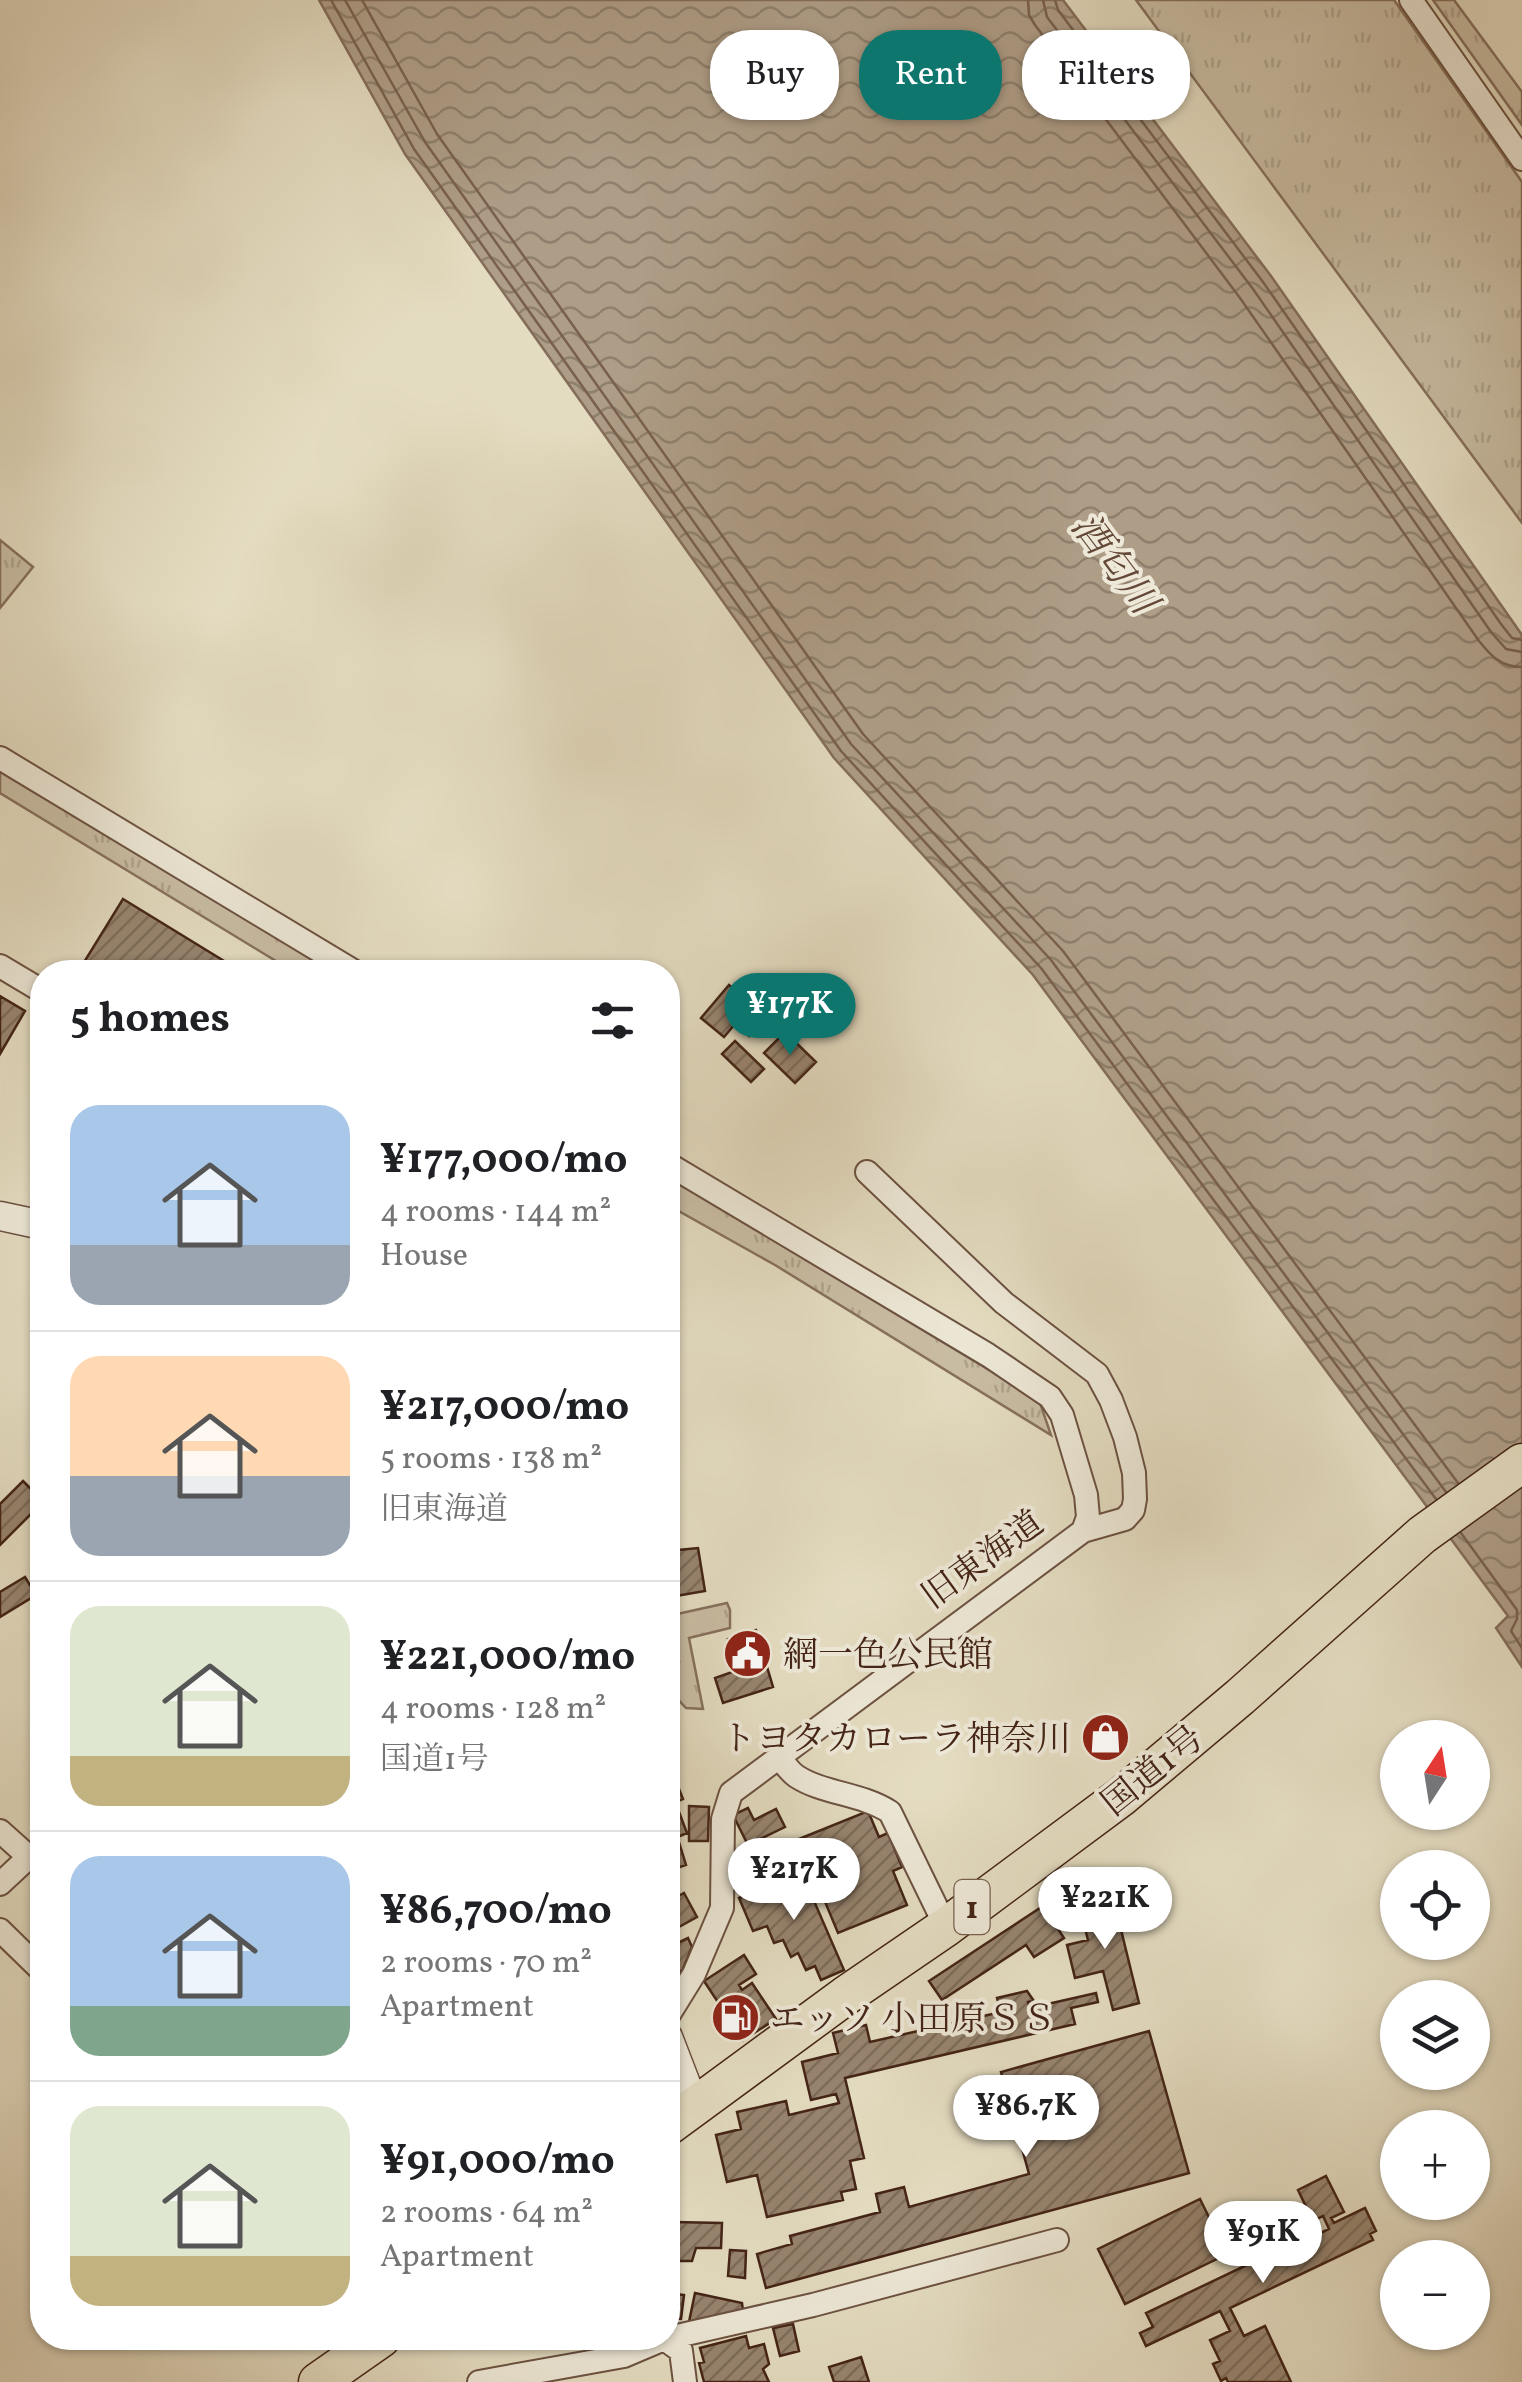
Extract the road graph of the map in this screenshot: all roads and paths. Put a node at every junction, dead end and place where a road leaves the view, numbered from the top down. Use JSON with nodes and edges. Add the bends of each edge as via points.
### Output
{"nodes":[{"id":1,"x":1411,"y":0,"type":"edge"},
{"id":2,"x":1522,"y":159,"type":"edge"},
{"id":3,"x":0,"y":758,"type":"edge"},
{"id":4,"x":335,"y":960,"type":"edge"},
{"id":5,"x":0,"y":966,"type":"edge"},
{"id":6,"x":30,"y":984,"type":"edge"},
{"id":7,"x":680,"y":1171,"type":"edge"},
{"id":8,"x":867,"y":1172,"type":"dead end"},
{"id":9,"x":0,"y":1216,"type":"edge"},
{"id":10,"x":30,"y":1222,"type":"edge"},
{"id":11,"x":1522,"y":1462,"type":"edge"},
{"id":12,"x":1083,"y":1531,"type":"junction"},
{"id":13,"x":779,"y":1757,"type":"junction"},
{"id":14,"x":0,"y":1830,"type":"edge"},
{"id":15,"x":0,"y":1884,"type":"edge"},
{"id":16,"x":946,"y":1926,"type":"junction"},
{"id":17,"x":0,"y":1930,"type":"edge"},
{"id":18,"x":30,"y":1959,"type":"edge"},
{"id":19,"x":680,"y":1997,"type":"edge"},
{"id":20,"x":681,"y":2117,"type":"edge"},
{"id":21,"x":1057,"y":2240,"type":"dead end"},
{"id":22,"x":680,"y":2334,"type":"edge"},
{"id":23,"x":364,"y":2350,"type":"edge"},
{"id":24,"x":637,"y":2350,"type":"edge"},
{"id":25,"x":680,"y":2350,"type":"edge"},
{"id":26,"x":318,"y":2382,"type":"edge"},
{"id":27,"x":479,"y":2382,"type":"edge"},
{"id":28,"x":685,"y":2382,"type":"edge"}],
"edges":[{"from":1,"to":2,"type":"street"},
{"from":3,"to":4,"type":"street"},
{"from":5,"to":6,"type":"street"},
{"from":7,"to":12,"type":"street","via":[[1050,1397],[1062,1414],[1086,1495]]},
{"from":8,"to":12,"type":"street","name":"旧東海道","via":[[1004,1304],[1097,1374],[1125,1437],[1135,1499],[1125,1519]]},
{"from":9,"to":10,"type":"street"},
{"from":11,"to":16,"type":"highway","name":"国道1号","number":"1","via":[[1422,1535],[1121,1798]]},
{"from":12,"to":13,"type":"street","name":"旧東海道"},
{"from":13,"to":16,"type":"street","via":[[811,1783],[890,1812]]},
{"from":13,"to":19,"type":"street","name":"旧東海道","via":[[731,1793],[723,1819],[722,1908]]},
{"from":14,"to":15,"type":"street","via":[[29,1857]]},
{"from":16,"to":20,"type":"highway","name":"国道1号","number":"1"},
{"from":17,"to":18,"type":"street"},
{"from":21,"to":22,"type":"street"},
{"from":23,"to":26,"type":"highway"},
{"from":24,"to":27,"type":"street"},
{"from":25,"to":28,"type":"street"}]}
